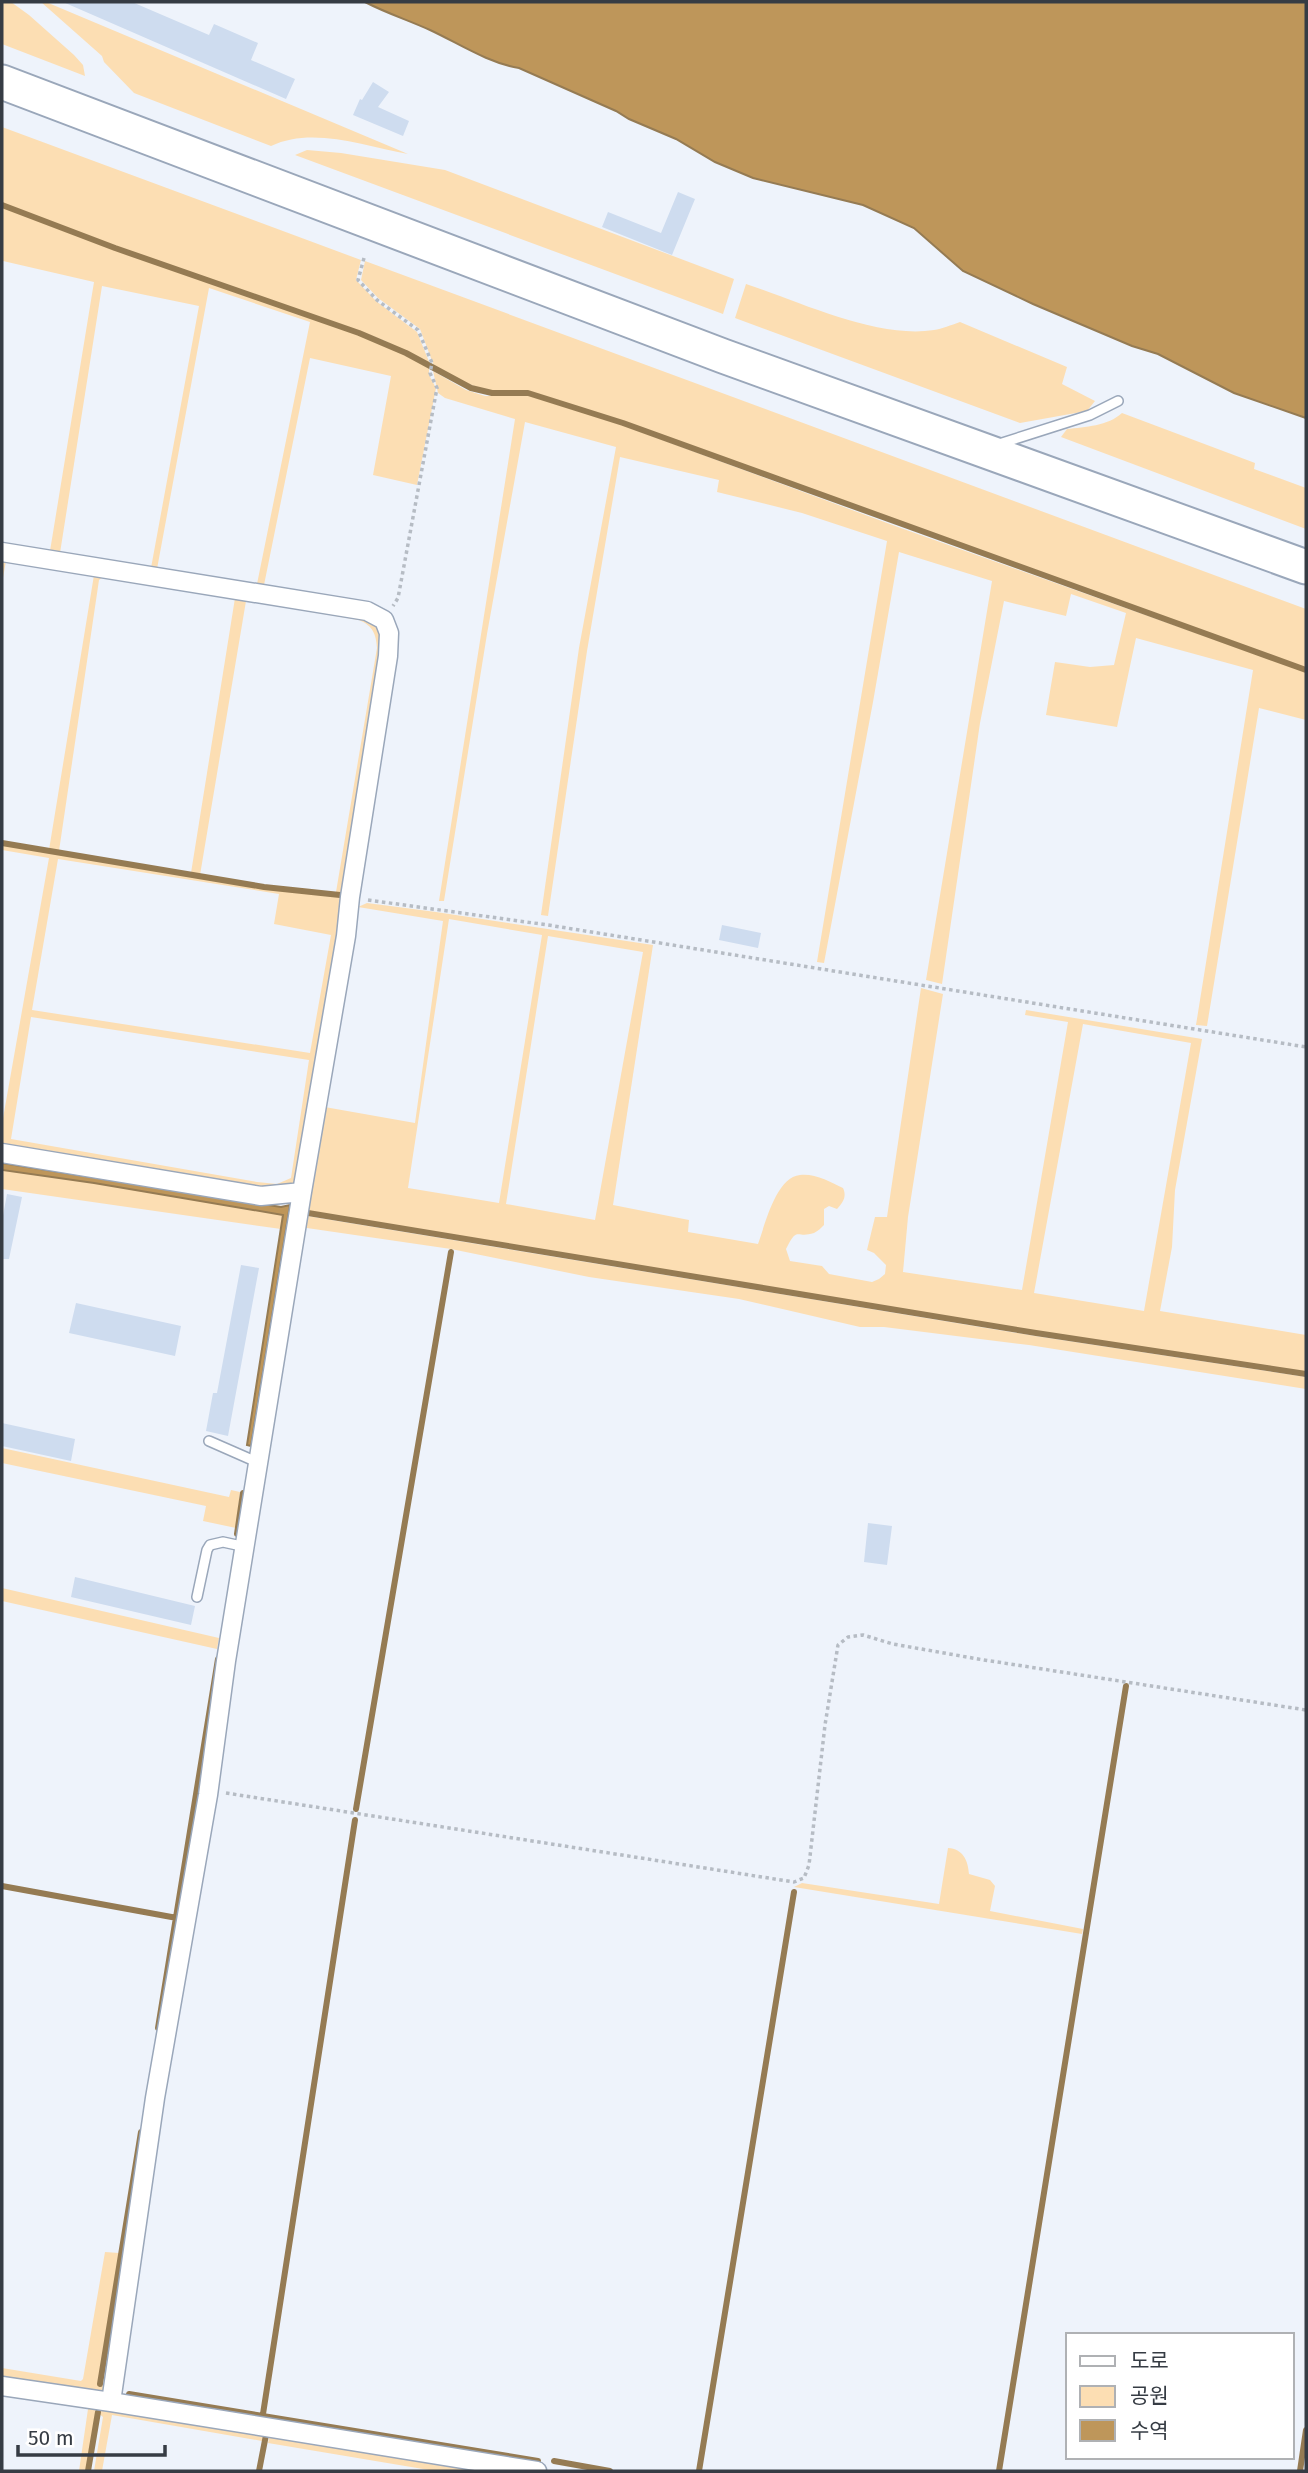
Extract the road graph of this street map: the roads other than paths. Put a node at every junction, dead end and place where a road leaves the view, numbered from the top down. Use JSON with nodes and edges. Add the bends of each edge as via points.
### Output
{"nodes":[{"id":1,"x":2,"y":82,"type":"edge"},
{"id":2,"x":1118,"y":401,"type":"dead end"},
{"id":3,"x":984,"y":449,"type":"junction"},
{"id":4,"x":2,"y":552,"type":"edge"},
{"id":5,"x":1306,"y":567,"type":"edge"},
{"id":6,"x":2,"y":1153,"type":"edge"},
{"id":7,"x":302,"y":1192,"type":"junction"},
{"id":8,"x":209,"y":1441,"type":"dead end"},
{"id":9,"x":259,"y":1463,"type":"junction"},
{"id":10,"x":246,"y":1547,"type":"junction"},
{"id":11,"x":197,"y":1597,"type":"dead end"},
{"id":12,"x":2,"y":2386,"type":"edge"},
{"id":13,"x":111,"y":2402,"type":"junction"},
{"id":14,"x":537,"y":2471,"type":"edge"}],
"edges":[{"from":1,"to":3,"type":"highway","via":[[723,356]]},
{"from":2,"to":3,"type":"lane","via":[[1090,415]]},
{"from":3,"to":5,"type":"highway"},
{"from":4,"to":7,"type":"street","via":[[367,611],[384,620],[389,633],[388,656]]},
{"from":6,"to":7,"type":"street","via":[[261,1196]]},
{"from":7,"to":9,"type":"street"},
{"from":8,"to":9,"type":"lane"},
{"from":9,"to":10,"type":"street"},
{"from":10,"to":11,"type":"lane","via":[[223,1542],[210,1545]]},
{"from":10,"to":13,"type":"street","via":[[155,2098]]},
{"from":12,"to":13,"type":"street"},
{"from":13,"to":14,"type":"street"}]}
